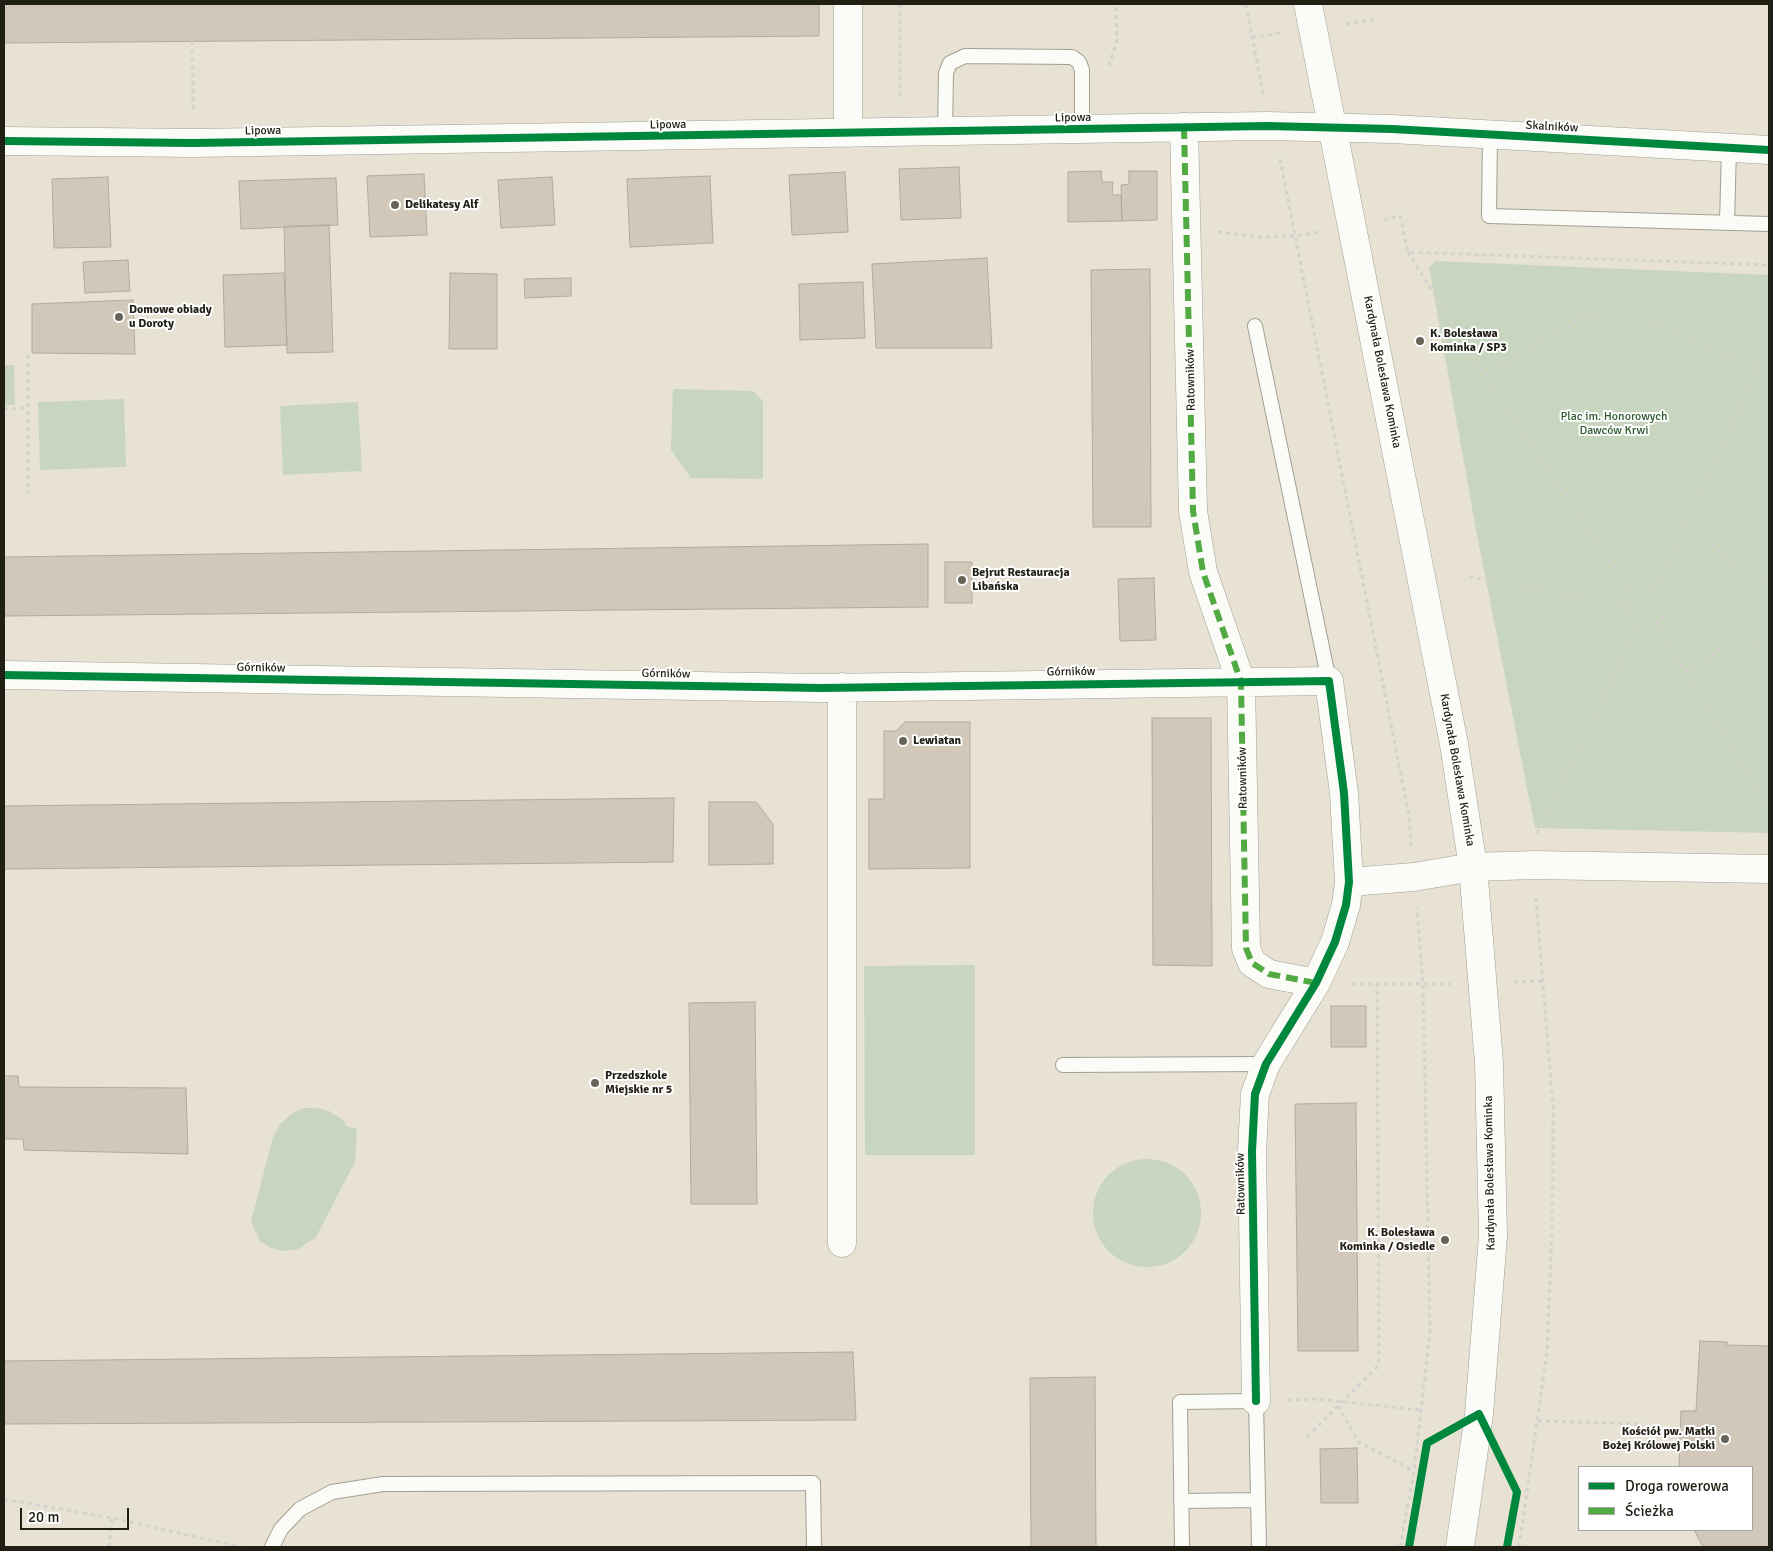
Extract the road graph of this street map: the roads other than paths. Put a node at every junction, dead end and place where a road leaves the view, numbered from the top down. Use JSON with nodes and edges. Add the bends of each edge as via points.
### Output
{"nodes":[{"id":1,"x":848,"y":4,"type":"edge"},
{"id":2,"x":1308,"y":4,"type":"edge"},
{"id":3,"x":1184,"y":127,"type":"junction"},
{"id":4,"x":1333,"y":128,"type":"junction"},
{"id":5,"x":1082,"y":129,"type":"junction"},
{"id":6,"x":945,"y":131,"type":"junction"},
{"id":7,"x":848,"y":133,"type":"junction"},
{"id":8,"x":1490,"y":134,"type":"junction"},
{"id":9,"x":4,"y":142,"type":"edge"},
{"id":10,"x":1729,"y":148,"type":"junction"},
{"id":11,"x":1769,"y":150,"type":"edge"},
{"id":12,"x":1727,"y":223,"type":"junction"},
{"id":13,"x":1769,"y":224,"type":"edge"},
{"id":14,"x":1255,"y":326,"type":"dead end"},
{"id":15,"x":4,"y":675,"type":"edge"},
{"id":16,"x":1329,"y":681,"type":"junction"},
{"id":17,"x":1241,"y":682,"type":"junction"},
{"id":18,"x":842,"y":687,"type":"junction"},
{"id":19,"x":1474,"y":867,"type":"junction"},
{"id":20,"x":1769,"y":869,"type":"edge"},
{"id":21,"x":1349,"y":882,"type":"junction"},
{"id":22,"x":1316,"y":983,"type":"junction"},
{"id":23,"x":1266,"y":1064,"type":"junction"},
{"id":24,"x":1062,"y":1066,"type":"dead end"},
{"id":25,"x":842,"y":1243,"type":"dead end"},
{"id":26,"x":1256,"y":1401,"type":"junction"},
{"id":27,"x":1258,"y":1500,"type":"junction"},
{"id":28,"x":1181,"y":1501,"type":"junction"},
{"id":29,"x":272,"y":1547,"type":"edge"},
{"id":30,"x":814,"y":1547,"type":"edge"},
{"id":31,"x":1182,"y":1547,"type":"edge"},
{"id":32,"x":1259,"y":1547,"type":"edge"},
{"id":33,"x":1460,"y":1547,"type":"edge"}],
"edges":[{"from":1,"to":7,"type":"street"},
{"from":2,"to":4,"type":"street","name":"Kardynała Bolesława Kominka"},
{"from":3,"to":4,"type":"street","name":"Lipowa"},
{"from":3,"to":5,"type":"street","name":"Lipowa"},
{"from":3,"to":17,"type":"street","name":"Ratowników","via":[[1196,536],[1203,572]]},
{"from":4,"to":8,"type":"street","name":"Skalników"},
{"from":4,"to":19,"type":"street","name":"Kardynała Bolesława Kominka","via":[[1454,744]]},
{"from":5,"to":6,"type":"street","name":"Lipowa"},
{"from":5,"to":6,"type":"lane","via":[[1082,70],[1072,57],[965,56],[950,63],[946,73]]},
{"from":6,"to":7,"type":"street","name":"Lipowa"},
{"from":7,"to":9,"type":"street","name":"Lipowa","via":[[193,143]]},
{"from":8,"to":10,"type":"street","name":"Skalników"},
{"from":8,"to":12,"type":"lane","via":[[1489,216]]},
{"from":10,"to":11,"type":"street","name":"Skalników"},
{"from":10,"to":12,"type":"lane"},
{"from":12,"to":13,"type":"lane"},
{"from":14,"to":16,"type":"lane"},
{"from":15,"to":18,"type":"street","name":"Górników"},
{"from":16,"to":17,"type":"street","name":"Górników"},
{"from":16,"to":21,"type":"street","via":[[1344,793]]},
{"from":17,"to":18,"type":"street","name":"Górników"},
{"from":17,"to":22,"type":"street","name":"Ratowników","via":[[1246,948],[1252,963],[1269,974]]},
{"from":18,"to":25,"type":"street"},
{"from":19,"to":20,"type":"street","via":[[1607,865]]},
{"from":19,"to":21,"type":"street","via":[[1414,877]]},
{"from":19,"to":33,"type":"street","name":"Kardynała Bolesława Kominka","via":[[1489,1063],[1493,1236],[1480,1414]]},
{"from":21,"to":22,"type":"street","via":[[1341,926]]},
{"from":22,"to":23,"type":"street","name":"Ratowników"},
{"from":23,"to":24,"type":"lane"},
{"from":23,"to":26,"type":"street","name":"Ratowników","via":[[1255,1094],[1252,1116]]},
{"from":26,"to":27,"type":"lane"},
{"from":26,"to":28,"type":"lane","via":[[1180,1402]]},
{"from":27,"to":28,"type":"lane"},
{"from":27,"to":32,"type":"lane"},
{"from":28,"to":31,"type":"lane"},
{"from":29,"to":30,"type":"lane","via":[[281,1529],[300,1509],[332,1492],[383,1484],[813,1483]]}]}
